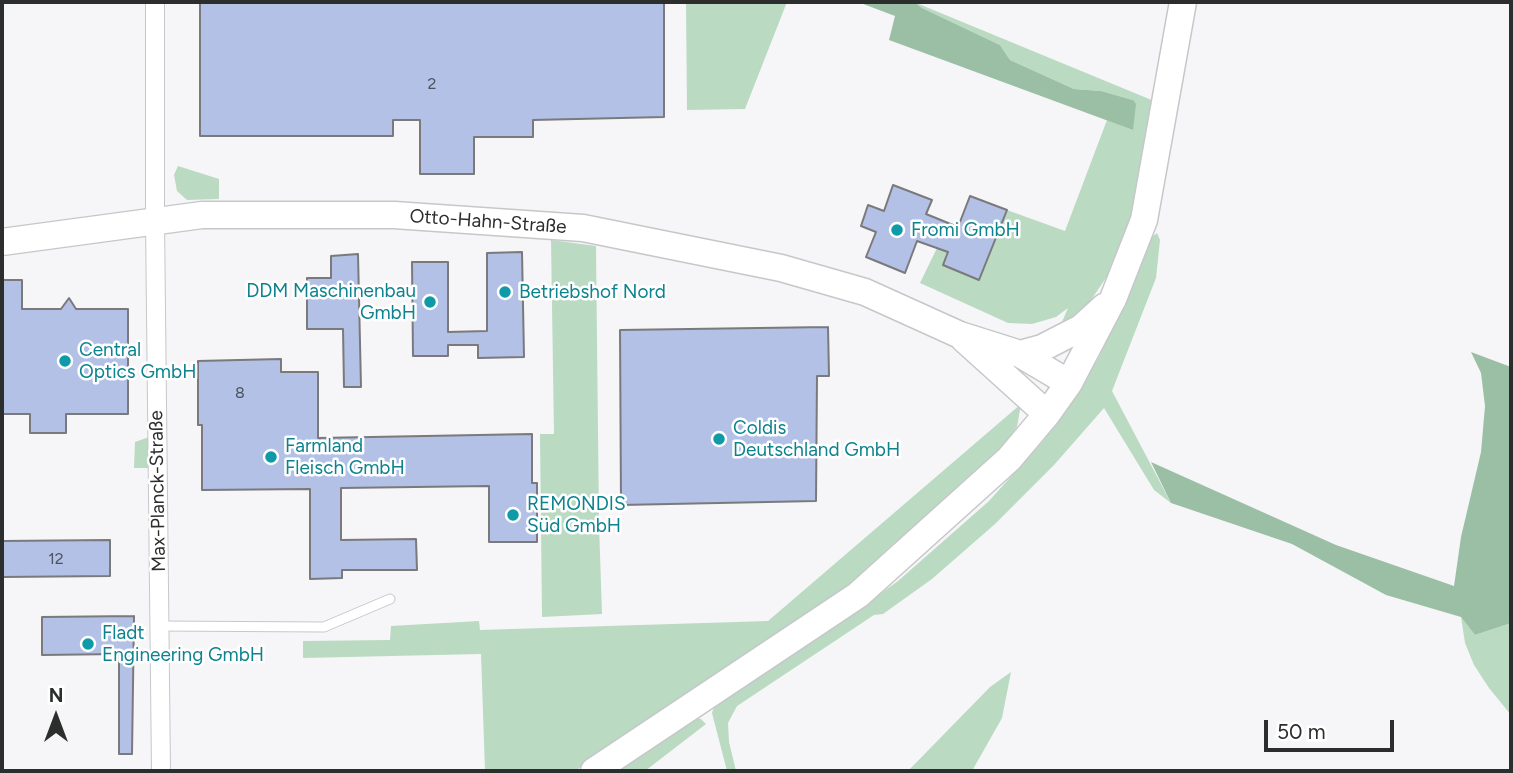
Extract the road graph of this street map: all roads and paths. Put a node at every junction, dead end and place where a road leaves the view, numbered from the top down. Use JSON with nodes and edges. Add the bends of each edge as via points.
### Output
{"nodes":[{"id":1,"x":155,"y":2,"type":"edge"},
{"id":2,"x":1183,"y":2,"type":"edge"},
{"id":3,"x":155,"y":220,"type":"junction"},
{"id":4,"x":2,"y":242,"type":"edge"},
{"id":5,"x":1113,"y":299,"type":"junction"},
{"id":6,"x":960,"y":335,"type":"junction"},
{"id":7,"x":1020,"y":354,"type":"junction"},
{"id":8,"x":1069,"y":383,"type":"junction"},
{"id":9,"x":1047,"y":414,"type":"junction"},
{"id":10,"x":390,"y":599,"type":"dead end"},
{"id":11,"x":159,"y":626,"type":"junction"},
{"id":12,"x":161,"y":771,"type":"edge"},
{"id":13,"x":594,"y":771,"type":"edge"}],
"edges":[{"from":1,"to":3,"type":"street","name":"Max-Planck-Straße"},
{"from":2,"to":5,"type":"street","via":[[1144,220]]},
{"from":3,"to":4,"type":"street","name":"Otto-Hahn-Straße"},
{"from":3,"to":6,"type":"street","name":"Otto-Hahn-Straße","via":[[202,215],[394,215],[583,228],[780,268],[865,292]]},
{"from":3,"to":11,"type":"street","name":"Max-Planck-Straße"},
{"from":5,"to":7,"type":"street","via":[[1081,328]]},
{"from":5,"to":8,"type":"street"},
{"from":6,"to":7,"type":"street"},
{"from":6,"to":9,"type":"street"},
{"from":7,"to":8,"type":"street"},
{"from":8,"to":9,"type":"street"},
{"from":9,"to":13,"type":"street","via":[[1009,459],[858,595]]},
{"from":10,"to":11,"type":"lane","via":[[324,627]]},
{"from":11,"to":12,"type":"street","name":"Max-Planck-Straße"}]}
